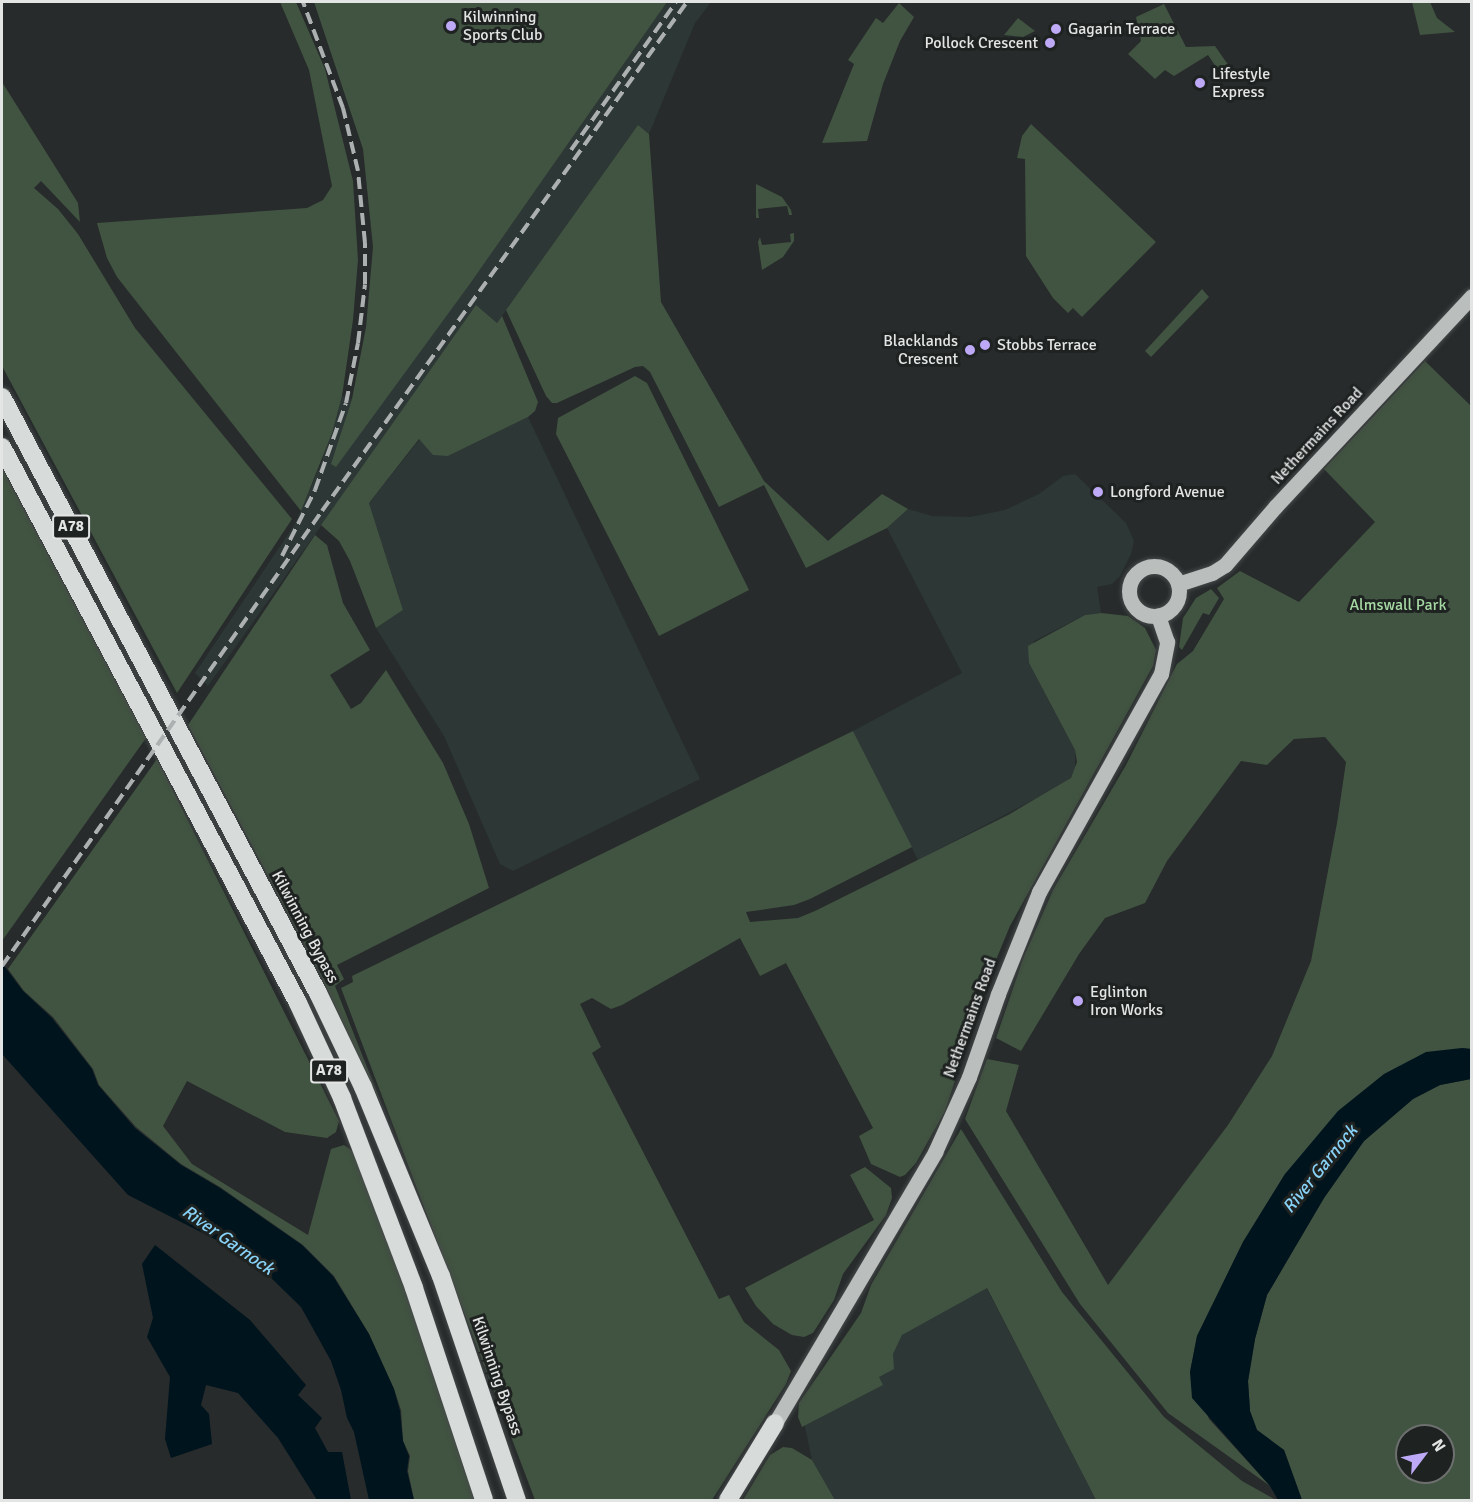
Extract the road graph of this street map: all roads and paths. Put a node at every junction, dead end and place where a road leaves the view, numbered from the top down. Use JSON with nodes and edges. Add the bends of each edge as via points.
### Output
{"nodes":[{"id":1,"x":1472,"y":296,"type":"edge"},
{"id":2,"x":2,"y":398,"type":"edge"},
{"id":3,"x":2,"y":447,"type":"edge"},
{"id":4,"x":1178,"y":584,"type":"junction"},
{"id":5,"x":1158,"y":616,"type":"junction"},
{"id":6,"x":775,"y":1423,"type":"joint"},
{"id":7,"x":484,"y":1500,"type":"edge"},
{"id":8,"x":517,"y":1500,"type":"edge"},
{"id":9,"x":729,"y":1500,"type":"edge"}],
"edges":[{"from":1,"to":4,"type":"main road","name":"Nethermains Road","via":[[1225,565]]},
{"from":2,"to":8,"type":"highway","name":"Kilwinning Bypass","number":"A78","via":[[318,993],[363,1087],[441,1276]]},
{"from":3,"to":7,"type":"highway","number":"A78","via":[[308,1024],[382,1198]]},
{"from":4,"to":5,"type":"main road","via":[[1173,608]]},
{"from":4,"to":5,"type":"main road","via":[[1170,572],[1157,566],[1142,569],[1132,579],[1130,594],[1136,608]]},
{"from":5,"to":6,"type":"main road","name":"Nethermains Road","via":[[1167,642],[1161,674],[1040,892],[969,1077],[935,1152]]},
{"from":6,"to":9,"type":"highway"}]}
